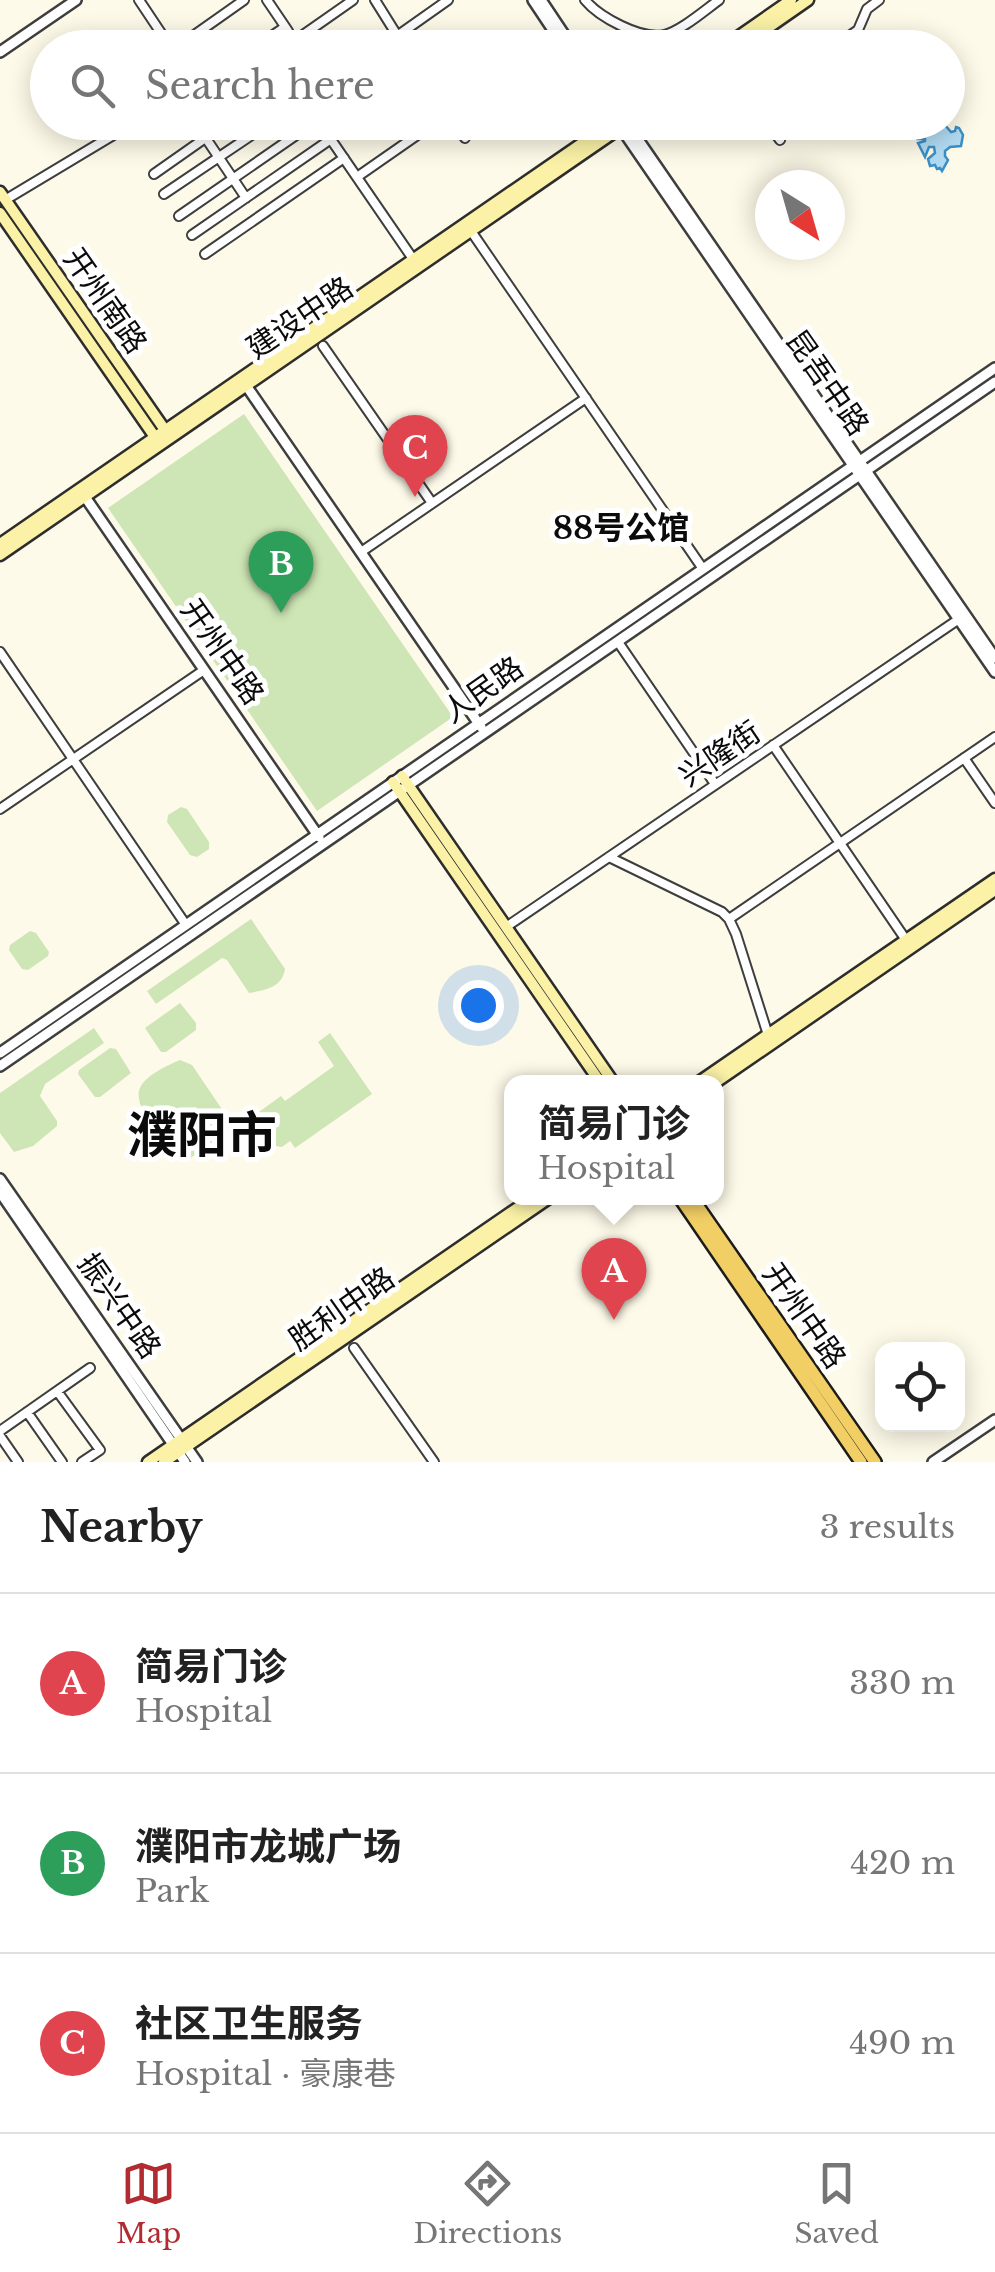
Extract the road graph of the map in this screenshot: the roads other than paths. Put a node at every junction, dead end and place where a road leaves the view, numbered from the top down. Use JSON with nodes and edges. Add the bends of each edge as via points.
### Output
{"nodes":[{"id":1,"x":138,"y":0,"type":"edge"},
{"id":2,"x":244,"y":0,"type":"edge"},
{"id":3,"x":267,"y":0,"type":"edge"},
{"id":4,"x":353,"y":0,"type":"edge"},
{"id":5,"x":374,"y":0,"type":"edge"},
{"id":6,"x":448,"y":0,"type":"edge"},
{"id":7,"x":533,"y":0,"type":"edge"},
{"id":8,"x":541,"y":0,"type":"edge"},
{"id":9,"x":585,"y":0,"type":"edge"},
{"id":10,"x":719,"y":0,"type":"edge"},
{"id":11,"x":791,"y":0,"type":"edge"},
{"id":12,"x":808,"y":0,"type":"edge"},
{"id":13,"x":879,"y":0,"type":"edge"},
{"id":14,"x":71,"y":1,"type":"edge"},
{"id":15,"x":285,"y":27,"type":"junction"},
{"id":16,"x":30,"y":30,"type":"edge"},
{"id":17,"x":31,"y":30,"type":"edge"},
{"id":18,"x":160,"y":30,"type":"edge"},
{"id":19,"x":200,"y":30,"type":"edge"},
{"id":20,"x":281,"y":30,"type":"edge"},
{"id":21,"x":286,"y":30,"type":"edge"},
{"id":22,"x":313,"y":30,"type":"edge"},
{"id":23,"x":393,"y":30,"type":"edge"},
{"id":24,"x":406,"y":30,"type":"edge"},
{"id":25,"x":553,"y":30,"type":"edge"},
{"id":26,"x":562,"y":30,"type":"edge"},
{"id":27,"x":636,"y":30,"type":"edge"},
{"id":28,"x":673,"y":30,"type":"edge"},
{"id":29,"x":748,"y":30,"type":"edge"},
{"id":30,"x":764,"y":30,"type":"edge"},
{"id":31,"x":858,"y":30,"type":"edge"},
{"id":32,"x":0,"y":52,"type":"edge"},
{"id":33,"x":103,"y":140,"type":"edge"},
{"id":34,"x":203,"y":140,"type":"edge"},
{"id":35,"x":207,"y":140,"type":"edge"},
{"id":36,"x":244,"y":140,"type":"edge"},
{"id":37,"x":290,"y":140,"type":"edge"},
{"id":38,"x":329,"y":140,"type":"edge"},
{"id":39,"x":331,"y":140,"type":"edge"},
{"id":40,"x":410,"y":140,"type":"edge"},
{"id":41,"x":597,"y":140,"type":"edge"},
{"id":42,"x":599,"y":140,"type":"edge"},
{"id":43,"x":633,"y":140,"type":"edge"},
{"id":44,"x":218,"y":158,"type":"junction"},
{"id":45,"x":344,"y":158,"type":"junction"},
{"id":46,"x":154,"y":174,"type":"dead end"},
{"id":47,"x":357,"y":177,"type":"junction"},
{"id":48,"x":233,"y":179,"type":"junction"},
{"id":49,"x":164,"y":194,"type":"dead end"},
{"id":50,"x":3,"y":196,"type":"edge"},
{"id":51,"x":246,"y":198,"type":"junction"},
{"id":52,"x":0,"y":213,"type":"edge"},
{"id":53,"x":178,"y":216,"type":"dead end"},
{"id":54,"x":471,"y":231,"type":"junction"},
{"id":55,"x":192,"y":234,"type":"dead end"},
{"id":56,"x":205,"y":254,"type":"dead end"},
{"id":57,"x":413,"y":260,"type":"junction"},
{"id":58,"x":323,"y":346,"type":"dead end"},
{"id":59,"x":995,"y":368,"type":"edge"},
{"id":60,"x":243,"y":382,"type":"junction"},
{"id":61,"x":995,"y":382,"type":"edge"},
{"id":62,"x":586,"y":398,"type":"junction"},
{"id":63,"x":163,"y":437,"type":"junction"},
{"id":64,"x":860,"y":468,"type":"junction"},
{"id":65,"x":82,"y":493,"type":"junction"},
{"id":66,"x":432,"y":503,"type":"junction"},
{"id":67,"x":0,"y":544,"type":"edge"},
{"id":68,"x":360,"y":552,"type":"junction"},
{"id":69,"x":0,"y":555,"type":"edge"},
{"id":70,"x":703,"y":569,"type":"junction"},
{"id":71,"x":958,"y":619,"type":"junction"},
{"id":72,"x":618,"y":642,"type":"junction"},
{"id":73,"x":0,"y":652,"type":"edge"},
{"id":74,"x":995,"y":658,"type":"edge"},
{"id":75,"x":204,"y":670,"type":"junction"},
{"id":76,"x":995,"y":672,"type":"edge"},
{"id":77,"x":482,"y":728,"type":"junction"},
{"id":78,"x":995,"y":738,"type":"edge"},
{"id":79,"x":773,"y":745,"type":"junction"},
{"id":80,"x":73,"y":758,"type":"junction"},
{"id":81,"x":964,"y":758,"type":"junction"},
{"id":82,"x":401,"y":784,"type":"junction"},
{"id":83,"x":716,"y":784,"type":"junction"},
{"id":84,"x":995,"y":803,"type":"edge"},
{"id":85,"x":0,"y":809,"type":"edge"},
{"id":86,"x":320,"y":839,"type":"junction"},
{"id":87,"x":840,"y":843,"type":"junction"},
{"id":88,"x":608,"y":857,"type":"junction"},
{"id":89,"x":995,"y":878,"type":"edge"},
{"id":90,"x":995,"y":890,"type":"edge"},
{"id":91,"x":729,"y":919,"type":"junction"},
{"id":92,"x":186,"y":925,"type":"junction"},
{"id":93,"x":506,"y":927,"type":"junction"},
{"id":94,"x":906,"y":940,"type":"junction"},
{"id":95,"x":768,"y":1035,"type":"junction"},
{"id":96,"x":0,"y":1053,"type":"edge"},
{"id":97,"x":0,"y":1066,"type":"edge"},
{"id":98,"x":595,"y":1075,"type":"edge"},
{"id":99,"x":608,"y":1075,"type":"edge"},
{"id":100,"x":709,"y":1075,"type":"edge"},
{"id":101,"x":724,"y":1076,"type":"edge"},
{"id":102,"x":0,"y":1179,"type":"edge"},
{"id":103,"x":0,"y":1192,"type":"edge"},
{"id":104,"x":522,"y":1205,"type":"edge"},
{"id":105,"x":538,"y":1205,"type":"edge"},
{"id":106,"x":685,"y":1205,"type":"edge"},
{"id":107,"x":697,"y":1205,"type":"edge"},
{"id":108,"x":354,"y":1348,"type":"dead end"},
{"id":109,"x":90,"y":1368,"type":"dead end"},
{"id":110,"x":58,"y":1390,"type":"junction"},
{"id":111,"x":27,"y":1412,"type":"junction"},
{"id":112,"x":995,"y":1420,"type":"edge"},
{"id":113,"x":0,"y":1433,"type":"edge"},
{"id":114,"x":181,"y":1449,"type":"edge"},
{"id":115,"x":18,"y":1462,"type":"edge"},
{"id":116,"x":62,"y":1462,"type":"edge"},
{"id":117,"x":82,"y":1462,"type":"edge"},
{"id":118,"x":148,"y":1462,"type":"edge"},
{"id":119,"x":164,"y":1462,"type":"edge"},
{"id":120,"x":197,"y":1462,"type":"edge"},
{"id":121,"x":434,"y":1462,"type":"edge"},
{"id":122,"x":861,"y":1462,"type":"edge"},
{"id":123,"x":875,"y":1462,"type":"edge"},
{"id":124,"x":933,"y":1462,"type":"edge"}],
"edges":[{"from":1,"to":18,"type":"street"},
{"from":2,"to":19,"type":"street"},
{"from":3,"to":15,"type":"street"},
{"from":4,"to":22,"type":"street"},
{"from":5,"to":23,"type":"street"},
{"from":6,"to":24,"type":"street"},
{"from":7,"to":25,"type":"street"},
{"from":8,"to":26,"type":"street"},
{"from":9,"to":27,"type":"street"},
{"from":10,"to":28,"type":"street"},
{"from":11,"to":29,"type":"main road"},
{"from":12,"to":30,"type":"main road"},
{"from":13,"to":31,"type":"street","via":[[866,9]]},
{"from":14,"to":17,"type":"street"},
{"from":15,"to":20,"type":"street"},
{"from":15,"to":21,"type":"street"},
{"from":16,"to":32,"type":"street"},
{"from":33,"to":50,"type":"street"},
{"from":34,"to":46,"type":"street"},
{"from":35,"to":44,"type":"street"},
{"from":36,"to":44,"type":"street"},
{"from":37,"to":48,"type":"street"},
{"from":38,"to":51,"type":"street"},
{"from":39,"to":45,"type":"street"},
{"from":40,"to":47,"type":"street"},
{"from":41,"to":57,"type":"main road","name":"建设中路"},
{"from":42,"to":54,"type":"main road","name":"建设中路"},
{"from":43,"to":64,"type":"street","name":"昆吾中路"},
{"from":44,"to":48,"type":"street"},
{"from":44,"to":49,"type":"street"},
{"from":45,"to":47,"type":"street"},
{"from":45,"to":56,"type":"street"},
{"from":47,"to":57,"type":"street"},
{"from":48,"to":51,"type":"street"},
{"from":48,"to":53,"type":"street"},
{"from":50,"to":63,"type":"main road","name":"开州南路"},
{"from":51,"to":55,"type":"street"},
{"from":52,"to":63,"type":"main road","name":"开州南路"},
{"from":54,"to":60,"type":"main road","name":"建设中路"},
{"from":54,"to":62,"type":"street"},
{"from":57,"to":60,"type":"main road","name":"建设中路"},
{"from":58,"to":66,"type":"street"},
{"from":59,"to":64,"type":"street","name":"人民路"},
{"from":60,"to":63,"type":"main road","name":"建设中路"},
{"from":60,"to":68,"type":"street"},
{"from":61,"to":64,"type":"street","name":"人民路"},
{"from":62,"to":66,"type":"street"},
{"from":62,"to":70,"type":"street"},
{"from":63,"to":65,"type":"main road","name":"建设中路"},
{"from":64,"to":70,"type":"street","name":"人民路"},
{"from":64,"to":71,"type":"street","name":"昆吾中路"},
{"from":64,"to":72,"type":"street","name":"人民路"},
{"from":64,"to":74,"type":"street","name":"昆吾中路"},
{"from":65,"to":67,"type":"main road","name":"建设中路"},
{"from":65,"to":69,"type":"main road","name":"建设中路"},
{"from":65,"to":75,"type":"street","name":"开州中路"},
{"from":66,"to":68,"type":"street"},
{"from":68,"to":77,"type":"street"},
{"from":70,"to":77,"type":"street","name":"人民路"},
{"from":71,"to":76,"type":"street","name":"昆吾中路"},
{"from":71,"to":79,"type":"street","name":"兴隆街"},
{"from":72,"to":77,"type":"street","name":"人民路"},
{"from":72,"to":83,"type":"street"},
{"from":73,"to":80,"type":"street"},
{"from":75,"to":80,"type":"street"},
{"from":75,"to":86,"type":"street","name":"开州中路"},
{"from":77,"to":82,"type":"street","name":"人民路"},
{"from":78,"to":81,"type":"street"},
{"from":79,"to":83,"type":"street","name":"兴隆街"},
{"from":79,"to":87,"type":"street"},
{"from":80,"to":85,"type":"street"},
{"from":80,"to":92,"type":"street"},
{"from":81,"to":84,"type":"street"},
{"from":81,"to":87,"type":"street"},
{"from":82,"to":86,"type":"street","name":"人民路"},
{"from":82,"to":93,"type":"main road"},
{"from":82,"to":98,"type":"main road"},
{"from":83,"to":88,"type":"street","name":"兴隆街"},
{"from":86,"to":92,"type":"street","name":"人民路"},
{"from":86,"to":97,"type":"street","name":"人民路"},
{"from":87,"to":91,"type":"street"},
{"from":87,"to":94,"type":"street"},
{"from":88,"to":91,"type":"street"},
{"from":88,"to":93,"type":"street","name":"兴隆街"},
{"from":89,"to":94,"type":"main road"},
{"from":90,"to":101,"type":"main road"},
{"from":91,"to":95,"type":"street"},
{"from":92,"to":96,"type":"street","name":"人民路"},
{"from":93,"to":99,"type":"main road"},
{"from":94,"to":95,"type":"main road"},
{"from":95,"to":100,"type":"main road"},
{"from":102,"to":114,"type":"street","name":"振兴中路"},
{"from":103,"to":114,"type":"street","name":"振兴中路"},
{"from":104,"to":114,"type":"main road","name":"胜利中路"},
{"from":105,"to":114,"type":"main road","name":"胜利中路"},
{"from":106,"to":122,"type":"main road","name":"开州中路"},
{"from":107,"to":123,"type":"main road","name":"开州中路"},
{"from":108,"to":121,"type":"street"},
{"from":109,"to":110,"type":"street"},
{"from":110,"to":111,"type":"street"},
{"from":110,"to":117,"type":"street","via":[[100,1450]]},
{"from":111,"to":113,"type":"street"},
{"from":111,"to":116,"type":"street"},
{"from":112,"to":124,"type":"street"},
{"from":113,"to":115,"type":"street"},
{"from":114,"to":118,"type":"main road","name":"胜利中路"},
{"from":114,"to":119,"type":"main road","name":"胜利中路"},
{"from":114,"to":120,"type":"street","name":"振兴中路"}]}
